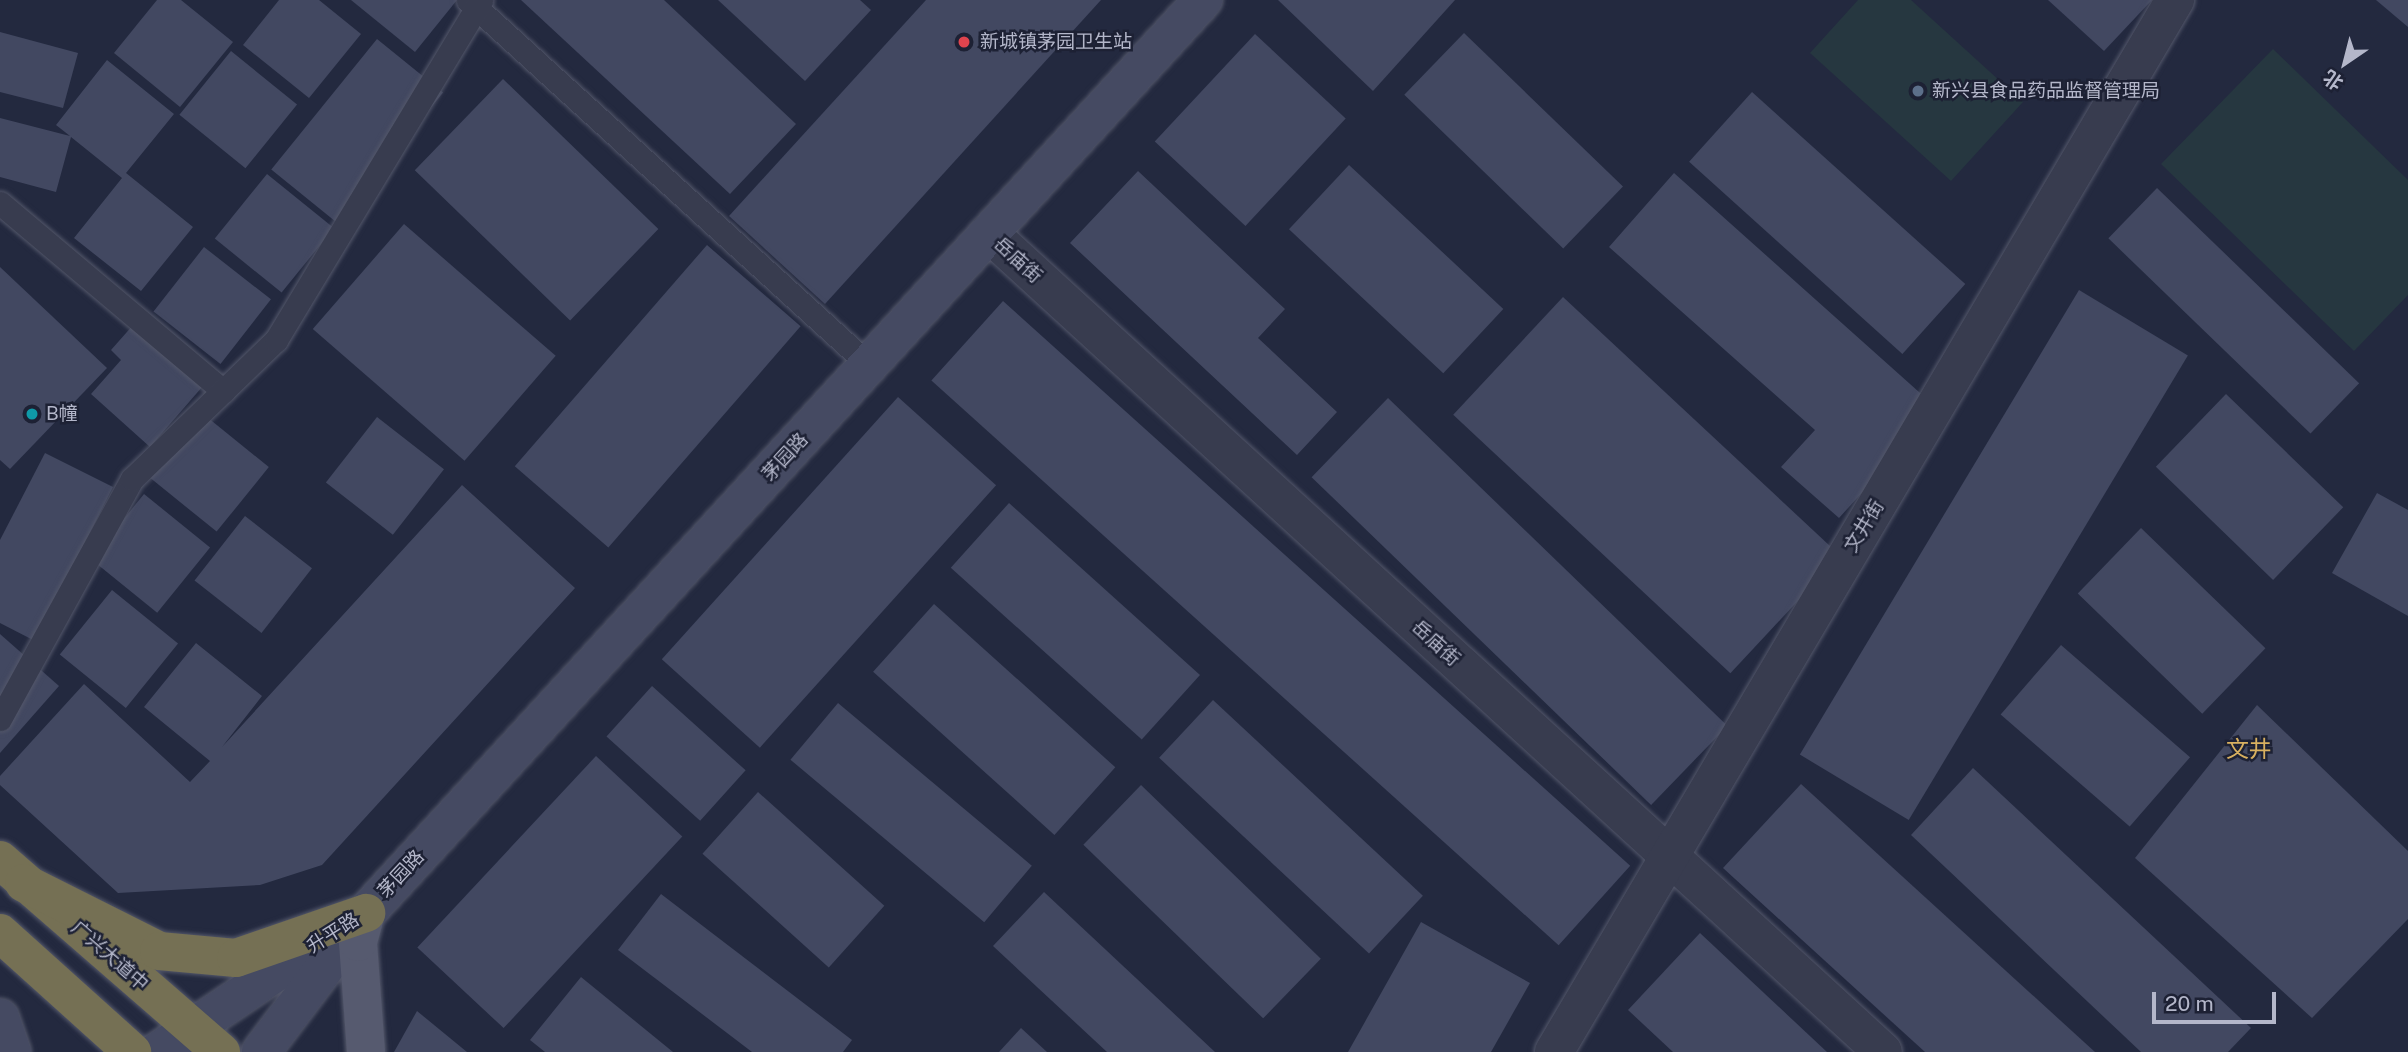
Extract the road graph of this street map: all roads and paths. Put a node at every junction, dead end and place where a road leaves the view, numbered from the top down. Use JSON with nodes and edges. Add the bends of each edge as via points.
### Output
{"nodes":[{"id":1,"x":1203,"y":0,"type":"edge"},
{"id":2,"x":2175,"y":0,"type":"edge"},
{"id":3,"x":475,"y":2,"type":"edge"},
{"id":4,"x":0,"y":203,"type":"edge"},
{"id":5,"x":989,"y":233,"type":"junction"},
{"id":6,"x":869,"y":365,"type":"junction"},
{"id":7,"x":223,"y":391,"type":"junction"},
{"id":8,"x":0,"y":719,"type":"edge"},
{"id":9,"x":1669,"y":856,"type":"junction"},
{"id":10,"x":12,"y":871,"type":"edge"},
{"id":11,"x":366,"y":913,"type":"junction"},
{"id":12,"x":0,"y":933,"type":"edge"},
{"id":13,"x":0,"y":1018,"type":"edge"},
{"id":14,"x":190,"y":1024,"type":"junction"},
{"id":15,"x":12,"y":1052,"type":"edge"},
{"id":16,"x":132,"y":1052,"type":"edge"},
{"id":17,"x":157,"y":1052,"type":"edge"},
{"id":18,"x":221,"y":1052,"type":"edge"},
{"id":19,"x":261,"y":1052,"type":"edge"},
{"id":20,"x":366,"y":1052,"type":"edge"},
{"id":21,"x":1554,"y":1052,"type":"edge"},
{"id":22,"x":1883,"y":1052,"type":"edge"}],
"edges":[{"from":1,"to":5,"type":"street","name":"茅园路"},
{"from":2,"to":9,"type":"street","name":"文井街"},
{"from":3,"to":6,"type":"lane"},
{"from":3,"to":7,"type":"lane","via":[[276,340]]},
{"from":4,"to":7,"type":"lane"},
{"from":5,"to":6,"type":"street","name":"茅园路"},
{"from":5,"to":9,"type":"street","name":"岳庙街"},
{"from":6,"to":11,"type":"street","name":"茅园路"},
{"from":7,"to":8,"type":"lane","via":[[132,479]]},
{"from":9,"to":21,"type":"street","name":"文井街"},
{"from":9,"to":22,"type":"street","name":"岳庙街"},
{"from":10,"to":11,"type":"highway","via":[[159,951],[236,958]]},
{"from":10,"to":14,"type":"highway","name":"广兴大道中"},
{"from":11,"to":14,"type":"street","name":"升平路"},
{"from":11,"to":19,"type":"street","name":"升平路"},
{"from":11,"to":20,"type":"main road","via":[[358,942]]},
{"from":12,"to":16,"type":"highway"},
{"from":13,"to":15,"type":"street"},
{"from":14,"to":17,"type":"street","name":"升平路"},
{"from":14,"to":18,"type":"highway","name":"广兴大道中"}]}
